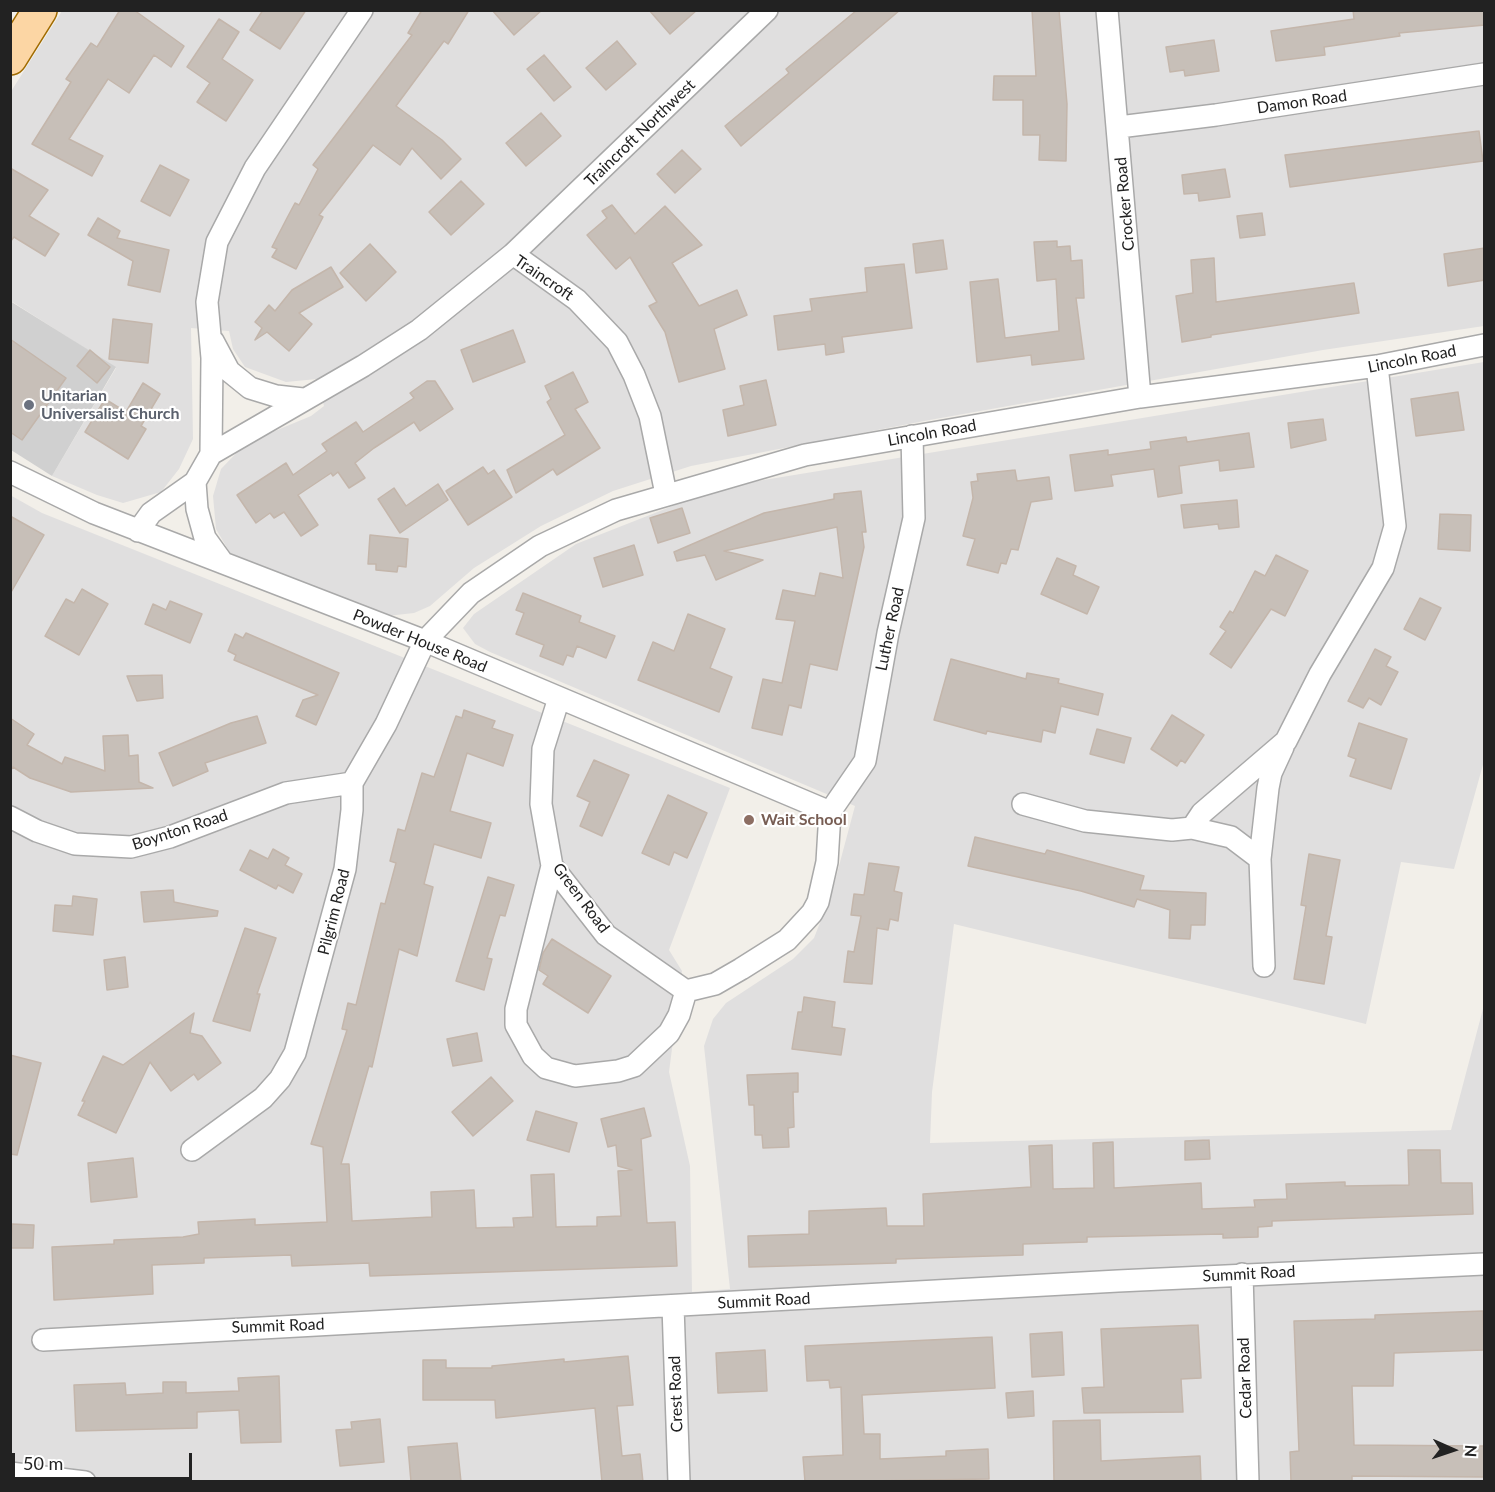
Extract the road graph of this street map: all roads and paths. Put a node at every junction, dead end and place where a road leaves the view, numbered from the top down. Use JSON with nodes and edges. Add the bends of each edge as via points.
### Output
{"nodes":[{"id":1,"x":40,"y":10,"type":"edge"},
{"id":2,"x":362,"y":10,"type":"edge"},
{"id":3,"x":767,"y":10,"type":"edge"},
{"id":4,"x":1107,"y":10,"type":"edge"},
{"id":5,"x":10,"y":58,"type":"edge"},
{"id":6,"x":1485,"y":74,"type":"edge"},
{"id":7,"x":1119,"y":127,"type":"junction"},
{"id":8,"x":513,"y":254,"type":"junction"},
{"id":9,"x":211,"y":338,"type":"junction"},
{"id":10,"x":1485,"y":345,"type":"edge"},
{"id":11,"x":1377,"y":366,"type":"junction"},
{"id":12,"x":1140,"y":397,"type":"junction"},
{"id":13,"x":303,"y":399,"type":"junction"},
{"id":14,"x":912,"y":436,"type":"junction"},
{"id":15,"x":211,"y":454,"type":"junction"},
{"id":16,"x":10,"y":471,"type":"edge"},
{"id":17,"x":195,"y":482,"type":"junction"},
{"id":18,"x":666,"y":494,"type":"junction"},
{"id":19,"x":138,"y":531,"type":"junction"},
{"id":20,"x":223,"y":563,"type":"junction"},
{"id":21,"x":425,"y":641,"type":"junction"},
{"id":22,"x":559,"y":698,"type":"junction"},
{"id":23,"x":1286,"y":741,"type":"junction"},
{"id":24,"x":352,"y":783,"type":"junction"},
{"id":25,"x":1023,"y":804,"type":"dead end"},
{"id":26,"x":830,"y":812,"type":"junction"},
{"id":27,"x":10,"y":818,"type":"edge"},
{"id":28,"x":1192,"y":828,"type":"junction"},
{"id":29,"x":1260,"y":859,"type":"junction"},
{"id":30,"x":552,"y":866,"type":"junction"},
{"id":31,"x":1264,"y":966,"type":"dead end"},
{"id":32,"x":686,"y":991,"type":"junction"},
{"id":33,"x":192,"y":1150,"type":"dead end"},
{"id":34,"x":1485,"y":1264,"type":"edge"},
{"id":35,"x":1242,"y":1274,"type":"junction"},
{"id":36,"x":673,"y":1306,"type":"junction"},
{"id":37,"x":43,"y":1340,"type":"dead end"},
{"id":38,"x":10,"y":1473,"type":"edge"},
{"id":39,"x":84,"y":1482,"type":"edge"},
{"id":40,"x":679,"y":1482,"type":"edge"},
{"id":41,"x":1248,"y":1482,"type":"edge"}],
"edges":[{"from":1,"to":5,"type":"main road"},
{"from":2,"to":9,"type":"street","name":"Traincroft","via":[[255,168],[226,220],[208,281]]},
{"from":3,"to":8,"type":"street","name":"Traincroft Northwest"},
{"from":4,"to":7,"type":"street","name":"Crocker Road"},
{"from":6,"to":7,"type":"street","name":"Damon Road"},
{"from":7,"to":12,"type":"street","name":"Crocker Road"},
{"from":8,"to":13,"type":"street","name":"Traincroft","via":[[419,330]]},
{"from":8,"to":18,"type":"street","name":"Traincroft","via":[[577,300],[617,342],[650,416]]},
{"from":9,"to":13,"type":"street","name":"Traincroft","via":[[229,371],[250,388]]},
{"from":9,"to":15,"type":"street","name":"Traincroft"},
{"from":10,"to":11,"type":"street","name":"Lincoln Road"},
{"from":11,"to":12,"type":"street","name":"Lincoln Road"},
{"from":11,"to":23,"type":"street","via":[[1395,526],[1383,568],[1320,674]]},
{"from":12,"to":14,"type":"street","name":"Lincoln Road"},
{"from":13,"to":15,"type":"street","name":"Traincroft"},
{"from":14,"to":18,"type":"street","name":"Lincoln Road","via":[[805,455]]},
{"from":14,"to":26,"type":"street","name":"Luther Road","via":[[914,518],[865,761]]},
{"from":15,"to":17,"type":"street","name":"Traincroft"},
{"from":16,"to":19,"type":"street","name":"Powder House Road"},
{"from":17,"to":19,"type":"street","name":"Traincroft","via":[[151,513]]},
{"from":17,"to":20,"type":"street","via":[[199,523]]},
{"from":18,"to":21,"type":"street","name":"Lincoln Road","via":[[616,510],[540,546],[471,593]]},
{"from":19,"to":20,"type":"street","name":"Powder House Road"},
{"from":20,"to":21,"type":"street","name":"Powder House Road"},
{"from":21,"to":22,"type":"street","name":"Powder House Road"},
{"from":21,"to":24,"type":"street","name":"Pilgrim Road","via":[[386,724]]},
{"from":22,"to":26,"type":"street","name":"Powder House Road"},
{"from":22,"to":30,"type":"street","name":"Green Road","via":[[543,749],[542,771],[541,804]]},
{"from":23,"to":28,"type":"street","via":[[1202,813]]},
{"from":23,"to":29,"type":"street","via":[[1271,772]]},
{"from":24,"to":27,"type":"street","name":"Boynton Road","via":[[286,793],[131,847],[75,844]]},
{"from":24,"to":33,"type":"street","name":"Pilgrim Road","via":[[345,869],[295,1053],[263,1098]]},
{"from":25,"to":28,"type":"street","via":[[1084,821],[1172,830]]},
{"from":26,"to":32,"type":"street","via":[[827,862],[812,913],[787,940],[741,969],[715,984]]},
{"from":28,"to":29,"type":"street","via":[[1231,837]]},
{"from":29,"to":31,"type":"street"},
{"from":30,"to":32,"type":"street","name":"Green Road","via":[[606,935]]},
{"from":30,"to":32,"type":"street","via":[[516,1009],[516,1025],[546,1068],[592,1076],[634,1066],[669,1033]]},
{"from":34,"to":35,"type":"street","name":"Summit Road"},
{"from":35,"to":36,"type":"street","name":"Summit Road"},
{"from":35,"to":41,"type":"street","name":"Cedar Road"},
{"from":36,"to":37,"type":"street","name":"Summit Road"},
{"from":36,"to":40,"type":"street","name":"Crest Road"},
{"from":38,"to":39,"type":"street"}]}
